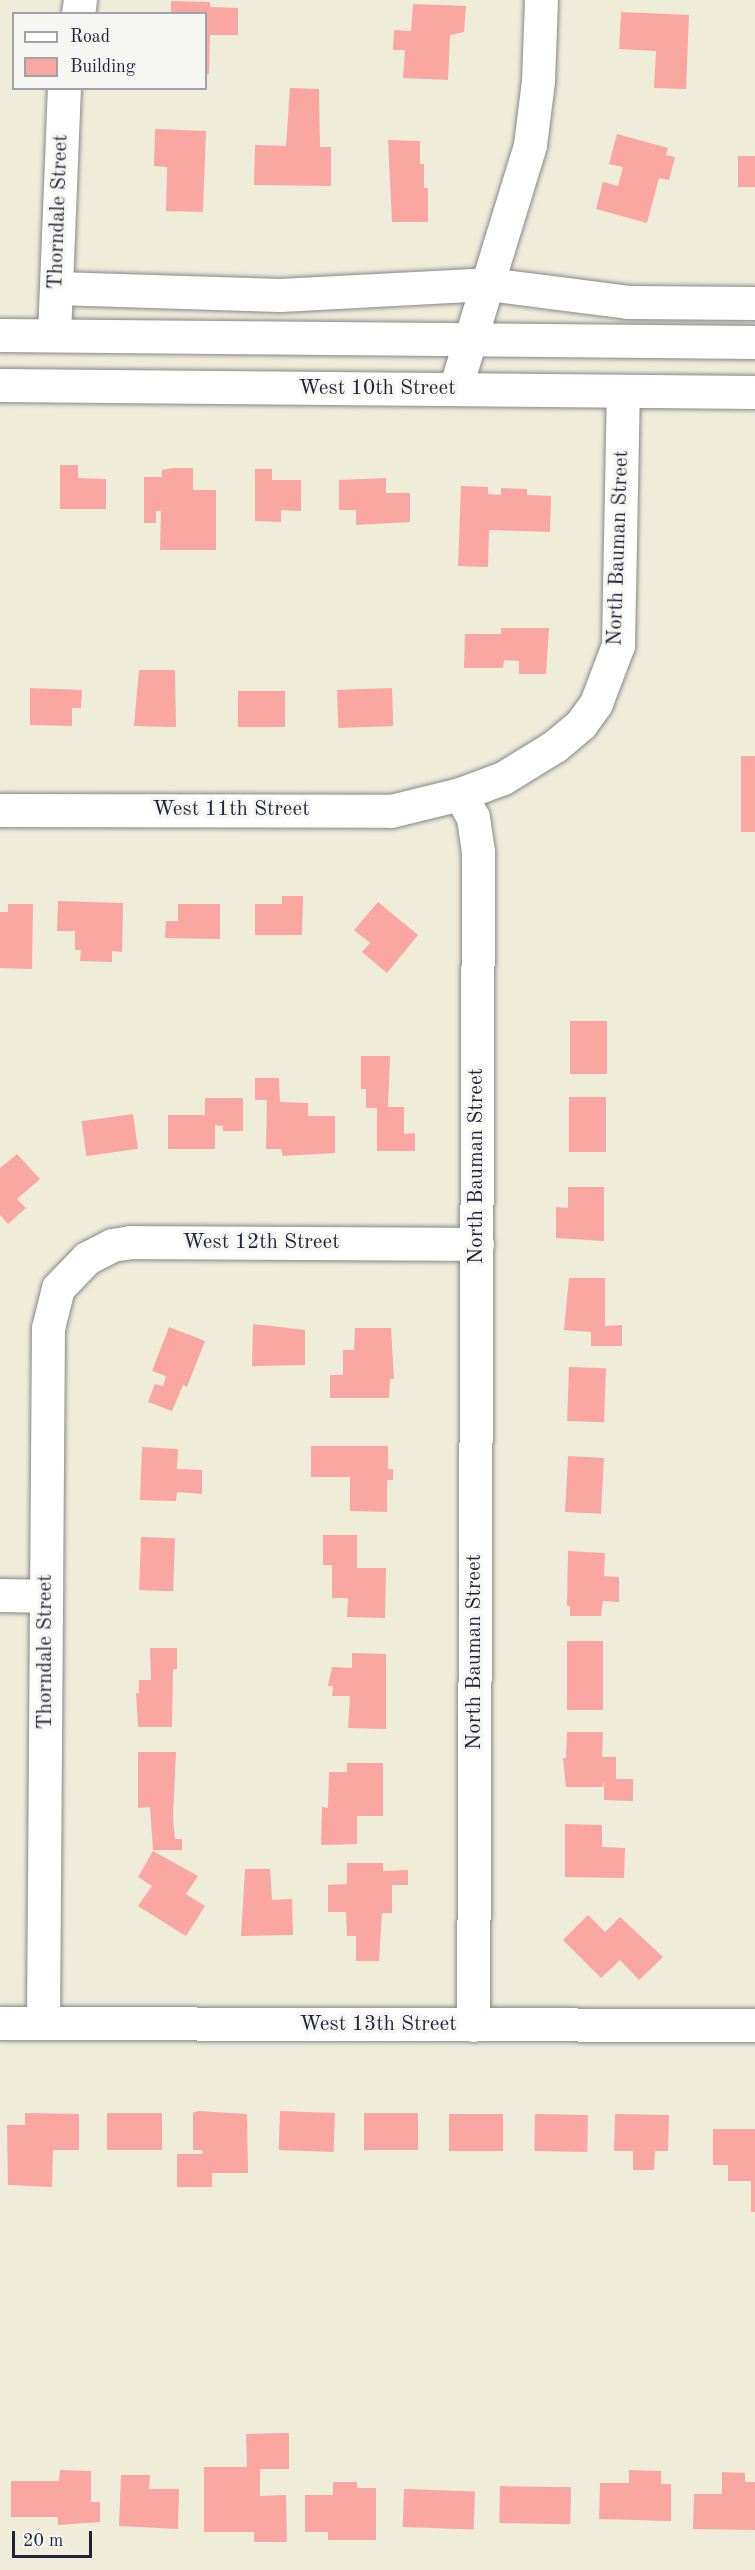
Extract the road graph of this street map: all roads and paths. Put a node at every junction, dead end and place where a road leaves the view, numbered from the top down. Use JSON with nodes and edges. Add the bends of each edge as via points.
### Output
{"nodes":[{"id":1,"x":541,"y":0,"type":"edge"},
{"id":2,"x":64,"y":90,"type":"edge"},
{"id":3,"x":488,"y":284,"type":"junction"},
{"id":4,"x":56,"y":288,"type":"junction"},
{"id":5,"x":755,"y":303,"type":"edge"},
{"id":6,"x":0,"y":335,"type":"edge"},
{"id":7,"x":54,"y":335,"type":"junction"},
{"id":8,"x":471,"y":339,"type":"junction"},
{"id":9,"x":755,"y":342,"type":"edge"},
{"id":10,"x":0,"y":385,"type":"edge"},
{"id":11,"x":455,"y":389,"type":"junction"},
{"id":12,"x":623,"y":391,"type":"junction"},
{"id":13,"x":755,"y":392,"type":"edge"},
{"id":14,"x":460,"y":795,"type":"junction"},
{"id":15,"x":0,"y":810,"type":"edge"},
{"id":16,"x":477,"y":1245,"type":"junction"},
{"id":17,"x":61,"y":1284,"type":"joint"},
{"id":18,"x":0,"y":1596,"type":"edge"},
{"id":19,"x":46,"y":1596,"type":"junction"},
{"id":20,"x":0,"y":2023,"type":"edge"},
{"id":21,"x":43,"y":2023,"type":"junction"},
{"id":22,"x":473,"y":2025,"type":"junction"},
{"id":23,"x":755,"y":2025,"type":"edge"}],
"edges":[{"from":1,"to":3,"type":"street","via":[[538,81],[530,145]]},
{"from":2,"to":4,"type":"street","name":"Thorndale Street"},
{"from":3,"to":4,"type":"street","via":[[280,295]]},
{"from":3,"to":5,"type":"street","via":[[628,302]]},
{"from":3,"to":8,"type":"street"},
{"from":4,"to":7,"type":"street","name":"Thorndale Street"},
{"from":6,"to":7,"type":"street"},
{"from":7,"to":8,"type":"street"},
{"from":8,"to":9,"type":"street"},
{"from":8,"to":11,"type":"street"},
{"from":10,"to":11,"type":"street","name":"West 10th Street"},
{"from":11,"to":12,"type":"street","name":"West 10th Street"},
{"from":12,"to":13,"type":"street","name":"West 10th Street"},
{"from":12,"to":14,"type":"street","name":"North Bauman Street","via":[[620,633],[607,681],[581,724],[565,739],[503,778]]},
{"from":14,"to":15,"type":"street","name":"West 11th Street","via":[[391,811]]},
{"from":14,"to":16,"type":"street","name":"North Bauman Street","via":[[473,817],[477,839]]},
{"from":16,"to":17,"type":"street","name":"West 12th Street","via":[[130,1242],[112,1245],[87,1258]]},
{"from":16,"to":22,"type":"street","name":"North Bauman Street"},
{"from":17,"to":19,"type":"street","name":"Thorndale Street","via":[[48,1328]]},
{"from":18,"to":19,"type":"street"},
{"from":19,"to":21,"type":"street","name":"Thorndale Street"},
{"from":20,"to":21,"type":"street","name":"West 13th Street"},
{"from":21,"to":22,"type":"street","name":"West 13th Street"},
{"from":22,"to":23,"type":"street","name":"West 13th Street"}]}
